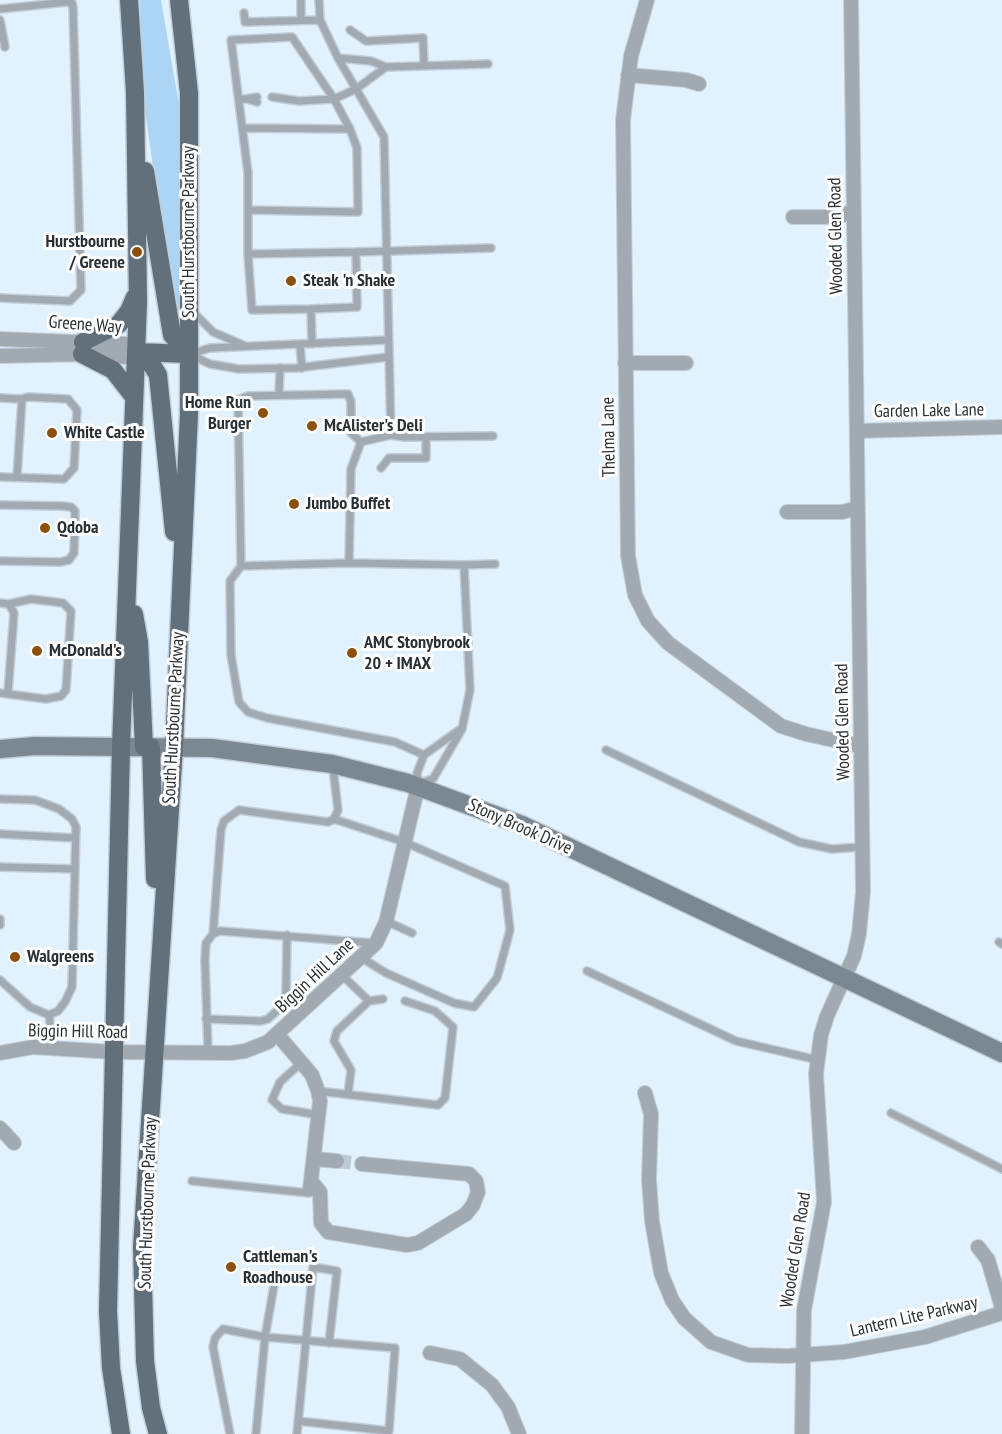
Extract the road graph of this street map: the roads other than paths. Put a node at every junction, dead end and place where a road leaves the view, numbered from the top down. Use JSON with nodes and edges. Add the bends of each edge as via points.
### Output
{"nodes":[{"id":1,"x":129,"y":0,"type":"edge"},
{"id":2,"x":168,"y":0,"type":"edge"},
{"id":3,"x":179,"y":0,"type":"edge"},
{"id":4,"x":301,"y":0,"type":"edge"},
{"id":5,"x":319,"y":0,"type":"edge"},
{"id":6,"x":647,"y":0,"type":"edge"},
{"id":7,"x":851,"y":0,"type":"edge"},
{"id":8,"x":73,"y":1,"type":"edge"},
{"id":9,"x":16,"y":4,"type":"edge"},
{"id":10,"x":0,"y":9,"type":"edge"},
{"id":11,"x":244,"y":13,"type":"dead end"},
{"id":12,"x":0,"y":20,"type":"edge"},
{"id":13,"x":302,"y":20,"type":"junction"},
{"id":14,"x":320,"y":20,"type":"junction"},
{"id":15,"x":350,"y":30,"type":"dead end"},
{"id":16,"x":5,"y":47,"type":"dead end"},
{"id":17,"x":338,"y":58,"type":"junction"},
{"id":18,"x":488,"y":64,"type":"dead end"},
{"id":19,"x":423,"y":65,"type":"junction"},
{"id":20,"x":386,"y":67,"type":"junction"},
{"id":21,"x":628,"y":75,"type":"junction"},
{"id":22,"x":699,"y":84,"type":"dead end"},
{"id":23,"x":356,"y":89,"type":"junction"},
{"id":24,"x":189,"y":93,"type":"junction"},
{"id":25,"x":334,"y":99,"type":"junction"},
{"id":26,"x":243,"y":100,"type":"junction"},
{"id":27,"x":257,"y":100,"type":"dead end"},
{"id":28,"x":272,"y":100,"type":"dead end"},
{"id":29,"x":135,"y":110,"type":"junction"},
{"id":30,"x":243,"y":128,"type":"junction"},
{"id":31,"x":350,"y":129,"type":"junction"},
{"id":32,"x":248,"y":210,"type":"junction"},
{"id":33,"x":853,"y":211,"type":"junction"},
{"id":34,"x":793,"y":218,"type":"dead end"},
{"id":35,"x":491,"y":248,"type":"dead end"},
{"id":36,"x":386,"y":251,"type":"junction"},
{"id":37,"x":356,"y":252,"type":"junction"},
{"id":38,"x":248,"y":254,"type":"junction"},
{"id":39,"x":138,"y":290,"type":"junction"},
{"id":40,"x":0,"y":298,"type":"edge"},
{"id":41,"x":189,"y":307,"type":"junction"},
{"id":42,"x":311,"y":309,"type":"junction"},
{"id":43,"x":0,"y":339,"type":"edge"},
{"id":44,"x":388,"y":340,"type":"junction"},
{"id":45,"x":300,"y":344,"type":"junction"},
{"id":46,"x":312,"y":344,"type":"junction"},
{"id":47,"x":248,"y":347,"type":"junction"},
{"id":48,"x":83,"y":348,"type":"junction"},
{"id":49,"x":136,"y":352,"type":"junction"},
{"id":50,"x":189,"y":354,"type":"junction"},
{"id":51,"x":0,"y":356,"type":"edge"},
{"id":52,"x":388,"y":357,"type":"junction"},
{"id":53,"x":625,"y":363,"type":"junction"},
{"id":54,"x":686,"y":363,"type":"dead end"},
{"id":55,"x":280,"y":368,"type":"junction"},
{"id":56,"x":302,"y":368,"type":"junction"},
{"id":57,"x":279,"y":395,"type":"junction"},
{"id":58,"x":134,"y":397,"type":"junction"},
{"id":59,"x":0,"y":398,"type":"edge"},
{"id":60,"x":22,"y":399,"type":"junction"},
{"id":61,"x":1002,"y":427,"type":"edge"},
{"id":62,"x":857,"y":431,"type":"junction"},
{"id":63,"x":391,"y":435,"type":"junction"},
{"id":64,"x":494,"y":436,"type":"dead end"},
{"id":65,"x":426,"y":437,"type":"junction"},
{"id":66,"x":361,"y":442,"type":"junction"},
{"id":67,"x":381,"y":468,"type":"dead end"},
{"id":68,"x":0,"y":477,"type":"edge"},
{"id":69,"x":17,"y":477,"type":"junction"},
{"id":70,"x":0,"y":505,"type":"edge"},
{"id":71,"x":858,"y":508,"type":"junction"},
{"id":72,"x":787,"y":512,"type":"dead end"},
{"id":73,"x":0,"y":561,"type":"edge"},
{"id":74,"x":349,"y":563,"type":"junction"},
{"id":75,"x":464,"y":564,"type":"junction"},
{"id":76,"x":495,"y":564,"type":"dead end"},
{"id":77,"x":241,"y":566,"type":"junction"},
{"id":78,"x":128,"y":576,"type":"junction"},
{"id":79,"x":180,"y":593,"type":"junction"},
{"id":80,"x":0,"y":603,"type":"edge"},
{"id":81,"x":9,"y":604,"type":"junction"},
{"id":82,"x":4,"y":692,"type":"edge"},
{"id":83,"x":462,"y":729,"type":"junction"},
{"id":84,"x":860,"y":746,"type":"junction"},
{"id":85,"x":121,"y":747,"type":"junction"},
{"id":86,"x":147,"y":747,"type":"junction"},
{"id":87,"x":174,"y":747,"type":"junction"},
{"id":88,"x":0,"y":749,"type":"edge"},
{"id":89,"x":606,"y":750,"type":"dead end"},
{"id":90,"x":424,"y":754,"type":"junction"},
{"id":91,"x":332,"y":764,"type":"junction"},
{"id":92,"x":419,"y":784,"type":"junction"},
{"id":93,"x":0,"y":799,"type":"edge"},
{"id":94,"x":334,"y":819,"type":"junction"},
{"id":95,"x":0,"y":834,"type":"edge"},
{"id":96,"x":75,"y":838,"type":"junction"},
{"id":97,"x":404,"y":842,"type":"junction"},
{"id":98,"x":862,"y":847,"type":"junction"},
{"id":99,"x":0,"y":867,"type":"edge"},
{"id":100,"x":75,"y":869,"type":"junction"},
{"id":101,"x":0,"y":919,"type":"edge"},
{"id":102,"x":386,"y":921,"type":"junction"},
{"id":103,"x":0,"y":925,"type":"edge"},
{"id":104,"x":412,"y":933,"type":"dead end"},
{"id":105,"x":213,"y":934,"type":"junction"},
{"id":106,"x":287,"y":935,"type":"junction"},
{"id":107,"x":376,"y":943,"type":"junction"},
{"id":108,"x":160,"y":956,"type":"junction"},
{"id":109,"x":362,"y":958,"type":"junction"},
{"id":110,"x":587,"y":971,"type":"dead end"},
{"id":111,"x":343,"y":976,"type":"junction"},
{"id":112,"x":844,"y":978,"type":"junction"},
{"id":113,"x":0,"y":980,"type":"edge"},
{"id":114,"x":383,"y":999,"type":"dead end"},
{"id":115,"x":369,"y":1000,"type":"junction"},
{"id":116,"x":405,"y":1001,"type":"dead end"},
{"id":117,"x":49,"y":1015,"type":"junction"},
{"id":118,"x":206,"y":1019,"type":"junction"},
{"id":119,"x":277,"y":1034,"type":"junction"},
{"id":120,"x":53,"y":1048,"type":"junction"},
{"id":121,"x":156,"y":1051,"type":"junction"},
{"id":122,"x":113,"y":1052,"type":"junction"},
{"id":123,"x":207,"y":1052,"type":"junction"},
{"id":124,"x":0,"y":1053,"type":"edge"},
{"id":125,"x":1002,"y":1053,"type":"edge"},
{"id":126,"x":818,"y":1060,"type":"junction"},
{"id":127,"x":301,"y":1063,"type":"junction"},
{"id":128,"x":318,"y":1091,"type":"junction"},
{"id":129,"x":645,"y":1093,"type":"dead end"},
{"id":130,"x":348,"y":1094,"type":"junction"},
{"id":131,"x":891,"y":1113,"type":"dead end"},
{"id":132,"x":319,"y":1115,"type":"junction"},
{"id":133,"x":0,"y":1128,"type":"edge"},
{"id":134,"x":15,"y":1143,"type":"dead end"},
{"id":135,"x":315,"y":1159,"type":"junction"},
{"id":136,"x":337,"y":1161,"type":"tunnel mouth"},
{"id":137,"x":362,"y":1164,"type":"tunnel mouth"},
{"id":138,"x":1002,"y":1169,"type":"edge"},
{"id":139,"x":192,"y":1181,"type":"dead end"},
{"id":140,"x":310,"y":1187,"type":"junction"},
{"id":141,"x":978,"y":1247,"type":"dead end"},
{"id":142,"x":274,"y":1280,"type":"dead end"},
{"id":143,"x":1002,"y":1308,"type":"edge"},
{"id":144,"x":1002,"y":1313,"type":"edge"},
{"id":145,"x":265,"y":1337,"type":"junction"},
{"id":146,"x":304,"y":1341,"type":"junction"},
{"id":147,"x":329,"y":1343,"type":"junction"},
{"id":148,"x":430,"y":1353,"type":"dead end"},
{"id":149,"x":803,"y":1354,"type":"junction"},
{"id":150,"x":298,"y":1421,"type":"junction"},
{"id":151,"x":122,"y":1434,"type":"edge"},
{"id":152,"x":158,"y":1434,"type":"edge"},
{"id":153,"x":230,"y":1434,"type":"edge"},
{"id":154,"x":256,"y":1434,"type":"edge"},
{"id":155,"x":297,"y":1434,"type":"edge"},
{"id":156,"x":519,"y":1434,"type":"edge"},
{"id":157,"x":802,"y":1434,"type":"edge"}],
"edges":[{"from":1,"to":29,"type":"main road","name":"South Hurstbourne Parkway"},
{"from":2,"to":24,"type":"main road"},
{"from":3,"to":24,"type":"main road","name":"South Hurstbourne Parkway"},
{"from":4,"to":13,"type":"lane"},
{"from":5,"to":14,"type":"lane"},
{"from":6,"to":21,"type":"street","name":"Thelma Lane"},
{"from":7,"to":33,"type":"street","name":"Wooded Glen Road"},
{"from":8,"to":9,"type":"lane"},
{"from":8,"to":40,"type":"lane","via":[[81,290],[70,301]]},
{"from":9,"to":10,"type":"lane"},
{"from":11,"to":13,"type":"lane","via":[[245,22]]},
{"from":12,"to":16,"type":"lane"},
{"from":13,"to":14,"type":"lane"},
{"from":14,"to":17,"type":"lane"},
{"from":15,"to":19,"type":"lane","via":[[366,41],[423,38]]},
{"from":17,"to":20,"type":"lane","via":[[371,61]]},
{"from":17,"to":23,"type":"lane"},
{"from":18,"to":19,"type":"lane"},
{"from":19,"to":20,"type":"lane"},
{"from":20,"to":23,"type":"lane"},
{"from":21,"to":22,"type":"street"},
{"from":21,"to":53,"type":"street","name":"Thelma Lane","via":[[623,120]]},
{"from":23,"to":25,"type":"lane"},
{"from":23,"to":36,"type":"lane","via":[[384,137]]},
{"from":24,"to":41,"type":"main road","name":"South Hurstbourne Parkway"},
{"from":25,"to":26,"type":"lane","via":[[292,38],[231,40]]},
{"from":25,"to":28,"type":"lane"},
{"from":25,"to":31,"type":"lane"},
{"from":26,"to":27,"type":"lane"},
{"from":26,"to":30,"type":"lane"},
{"from":29,"to":39,"type":"main road","name":"South Hurstbourne Parkway"},
{"from":29,"to":50,"type":"main road","via":[[172,335]]},
{"from":30,"to":31,"type":"lane"},
{"from":30,"to":32,"type":"lane"},
{"from":31,"to":32,"type":"lane","via":[[357,148],[358,212]]},
{"from":32,"to":38,"type":"lane"},
{"from":33,"to":34,"type":"street","via":[[838,217]]},
{"from":33,"to":62,"type":"street","name":"Wooded Glen Road"},
{"from":35,"to":36,"type":"lane"},
{"from":36,"to":37,"type":"lane"},
{"from":36,"to":44,"type":"lane"},
{"from":37,"to":38,"type":"lane"},
{"from":37,"to":42,"type":"lane","via":[[357,307]]},
{"from":38,"to":42,"type":"lane","via":[[252,310]]},
{"from":39,"to":48,"type":"main road","via":[[121,322]]},
{"from":39,"to":49,"type":"main road","name":"South Hurstbourne Parkway"},
{"from":41,"to":47,"type":"lane","via":[[213,332]]},
{"from":41,"to":50,"type":"main road","name":"South Hurstbourne Parkway"},
{"from":42,"to":46,"type":"lane"},
{"from":43,"to":48,"type":"street","name":"Greene Way"},
{"from":44,"to":46,"type":"lane"},
{"from":44,"to":52,"type":"lane"},
{"from":45,"to":46,"type":"lane"},
{"from":45,"to":47,"type":"lane"},
{"from":45,"to":56,"type":"lane"},
{"from":47,"to":50,"type":"lane","via":[[210,348]]},
{"from":48,"to":49,"type":"street","name":"Greene Way","via":[[126,344]]},
{"from":48,"to":51,"type":"street","name":"Greene Way"},
{"from":48,"to":58,"type":"main road","via":[[113,370]]},
{"from":49,"to":50,"type":"main road"},
{"from":49,"to":58,"type":"main road","name":"South Hurstbourne Parkway"},
{"from":49,"to":79,"type":"main road","via":[[147,357],[158,375]]},
{"from":50,"to":55,"type":"lane","via":[[210,364],[239,369]]},
{"from":50,"to":79,"type":"main road","name":"South Hurstbourne Parkway"},
{"from":52,"to":56,"type":"lane"},
{"from":52,"to":63,"type":"lane"},
{"from":53,"to":54,"type":"street"},
{"from":53,"to":84,"type":"street","name":"Thelma Lane","via":[[630,578],[648,621],[668,643],[781,726]]},
{"from":55,"to":56,"type":"lane"},
{"from":55,"to":57,"type":"lane"},
{"from":57,"to":66,"type":"lane","via":[[348,394],[351,433]]},
{"from":57,"to":77,"type":"lane","via":[[238,400]]},
{"from":58,"to":78,"type":"main road","name":"South Hurstbourne Parkway"},
{"from":59,"to":60,"type":"lane"},
{"from":60,"to":69,"type":"lane"},
{"from":60,"to":69,"type":"lane","via":[[68,399],[77,411],[74,468],[64,479]]},
{"from":61,"to":62,"type":"street","name":"Garden Lake Lane"},
{"from":62,"to":71,"type":"street","name":"Wooded Glen Road"},
{"from":63,"to":65,"type":"lane"},
{"from":63,"to":66,"type":"lane"},
{"from":64,"to":65,"type":"lane"},
{"from":65,"to":67,"type":"lane","via":[[426,458],[389,458]]},
{"from":66,"to":74,"type":"lane","via":[[351,468]]},
{"from":68,"to":69,"type":"lane"},
{"from":70,"to":73,"type":"lane","via":[[62,506],[75,511],[74,553],[69,560]]},
{"from":71,"to":72,"type":"street","via":[[842,512]]},
{"from":71,"to":84,"type":"street","name":"Wooded Glen Road"},
{"from":74,"to":75,"type":"lane"},
{"from":74,"to":77,"type":"lane"},
{"from":75,"to":76,"type":"lane"},
{"from":75,"to":83,"type":"lane","via":[[470,690]]},
{"from":77,"to":90,"type":"lane","via":[[230,581],[231,655],[239,702],[248,712],[395,742]]},
{"from":78,"to":85,"type":"main road","name":"South Hurstbourne Parkway"},
{"from":78,"to":86,"type":"main road","via":[[139,642]]},
{"from":79,"to":87,"type":"main road","name":"South Hurstbourne Parkway"},
{"from":80,"to":81,"type":"lane"},
{"from":81,"to":82,"type":"lane","via":[[14,613]]},
{"from":81,"to":82,"type":"lane","via":[[31,599],[63,603],[70,611],[66,690],[61,696],[46,699]]},
{"from":83,"to":90,"type":"lane"},
{"from":83,"to":92,"type":"lane","via":[[433,779]]},
{"from":84,"to":98,"type":"street","name":"Wooded Glen Road"},
{"from":85,"to":86,"type":"street","name":"Stony Brook Drive"},
{"from":85,"to":88,"type":"street","name":"Stony Brook Drive"},
{"from":85,"to":122,"type":"main road","name":"South Hurstbourne Parkway"},
{"from":86,"to":87,"type":"street","name":"Stony Brook Drive"},
{"from":86,"to":108,"type":"main road"},
{"from":87,"to":91,"type":"street","name":"Stony Brook Drive","via":[[212,748]]},
{"from":87,"to":108,"type":"main road","name":"South Hurstbourne Parkway"},
{"from":89,"to":98,"type":"lane","via":[[799,842],[832,849]]},
{"from":90,"to":92,"type":"lane","via":[[417,773]]},
{"from":91,"to":92,"type":"street","name":"Stony Brook Drive"},
{"from":91,"to":94,"type":"lane","via":[[338,799]]},
{"from":92,"to":97,"type":"street","name":"Biggin Hill Lane"},
{"from":92,"to":112,"type":"street","name":"Stony Brook Drive","via":[[522,825]]},
{"from":93,"to":96,"type":"lane","via":[[35,800],[59,809],[72,819]]},
{"from":94,"to":97,"type":"lane"},
{"from":94,"to":105,"type":"lane","via":[[328,822],[239,810],[231,813],[221,830]]},
{"from":95,"to":96,"type":"lane"},
{"from":96,"to":100,"type":"lane"},
{"from":97,"to":102,"type":"street","name":"Biggin Hill Lane"},
{"from":97,"to":109,"type":"lane","via":[[506,886],[510,930],[497,978],[474,1007],[454,1003],[386,974]]},
{"from":98,"to":112,"type":"street","name":"Wooded Glen Road","via":[[859,934]]},
{"from":99,"to":100,"type":"lane"},
{"from":100,"to":117,"type":"lane","via":[[72,987],[58,1011]]},
{"from":101,"to":103,"type":"lane"},
{"from":102,"to":104,"type":"lane"},
{"from":102,"to":107,"type":"street","name":"Biggin Hill Lane"},
{"from":105,"to":106,"type":"lane","via":[[220,931]]},
{"from":105,"to":118,"type":"lane","via":[[206,943]]},
{"from":106,"to":107,"type":"lane"},
{"from":106,"to":118,"type":"lane","via":[[286,993],[280,1008],[261,1021]]},
{"from":107,"to":109,"type":"street","name":"Biggin Hill Lane"},
{"from":108,"to":121,"type":"main road","name":"South Hurstbourne Parkway"},
{"from":109,"to":111,"type":"street","name":"Biggin Hill Lane"},
{"from":110,"to":126,"type":"lane","via":[[736,1041]]},
{"from":111,"to":115,"type":"lane"},
{"from":111,"to":119,"type":"street","name":"Biggin Hill Lane"},
{"from":112,"to":125,"type":"street","name":"Stony Brook Drive"},
{"from":112,"to":126,"type":"street","name":"Wooded Glen Road","via":[[827,1016]]},
{"from":113,"to":117,"type":"lane","via":[[30,1007]]},
{"from":114,"to":115,"type":"lane"},
{"from":115,"to":130,"type":"lane","via":[[337,1031],[334,1041],[351,1070]]},
{"from":116,"to":130,"type":"lane","via":[[435,1011],[453,1027],[445,1098],[438,1105]]},
{"from":117,"to":120,"type":"lane"},
{"from":118,"to":123,"type":"lane"},
{"from":119,"to":123,"type":"street","name":"Biggin Hill Lane","via":[[245,1051]]},
{"from":119,"to":127,"type":"street"},
{"from":120,"to":122,"type":"street","name":"Biggin Hill Road"},
{"from":120,"to":124,"type":"street","name":"Biggin Hill Road"},
{"from":121,"to":122,"type":"street","name":"Biggin Hill Road"},
{"from":121,"to":123,"type":"street","name":"Biggin Hill Lane"},
{"from":121,"to":152,"type":"main road","name":"South Hurstbourne Parkway","via":[[142,1248],[145,1361]]},
{"from":122,"to":151,"type":"main road","name":"South Hurstbourne Parkway","via":[[108,1311],[111,1368]]},
{"from":126,"to":149,"type":"street","name":"Wooded Glen Road","via":[[824,1202],[807,1288]]},
{"from":127,"to":128,"type":"street","via":[[312,1075]]},
{"from":127,"to":132,"type":"lane","via":[[280,1082],[272,1100],[282,1109]]},
{"from":128,"to":130,"type":"lane"},
{"from":128,"to":132,"type":"street"},
{"from":129,"to":149,"type":"street","name":"Lantern Lite Parkway","via":[[651,1113],[651,1221],[661,1273],[672,1300],[692,1328],[721,1348],[748,1355]]},
{"from":131,"to":138,"type":"lane"},
{"from":132,"to":135,"type":"street"},
{"from":133,"to":134,"type":"street"},
{"from":135,"to":136,"type":"street"},
{"from":135,"to":140,"type":"street"},
{"from":137,"to":140,"type":"street","via":[[469,1174],[476,1181],[478,1192],[466,1214],[418,1243],[407,1245],[328,1232],[321,1223],[320,1192]]},
{"from":139,"to":140,"type":"lane"},
{"from":141,"to":143,"type":"street","via":[[988,1260]]},
{"from":142,"to":145,"type":"lane"},
{"from":144,"to":149,"type":"street","name":"Lantern Lite Parkway","via":[[886,1346]]},
{"from":145,"to":146,"type":"lane"},
{"from":145,"to":153,"type":"lane","via":[[224,1329],[215,1338],[213,1347]]},
{"from":145,"to":154,"type":"lane"},
{"from":146,"to":147,"type":"lane"},
{"from":146,"to":147,"type":"lane","via":[[313,1267],[338,1271]]},
{"from":146,"to":150,"type":"lane"},
{"from":147,"to":150,"type":"lane","via":[[395,1348],[389,1431]]},
{"from":148,"to":156,"type":"street","via":[[460,1359],[492,1385],[508,1407]]},
{"from":149,"to":157,"type":"street","name":"Wooded Glen Road"},
{"from":150,"to":155,"type":"lane"}]}
